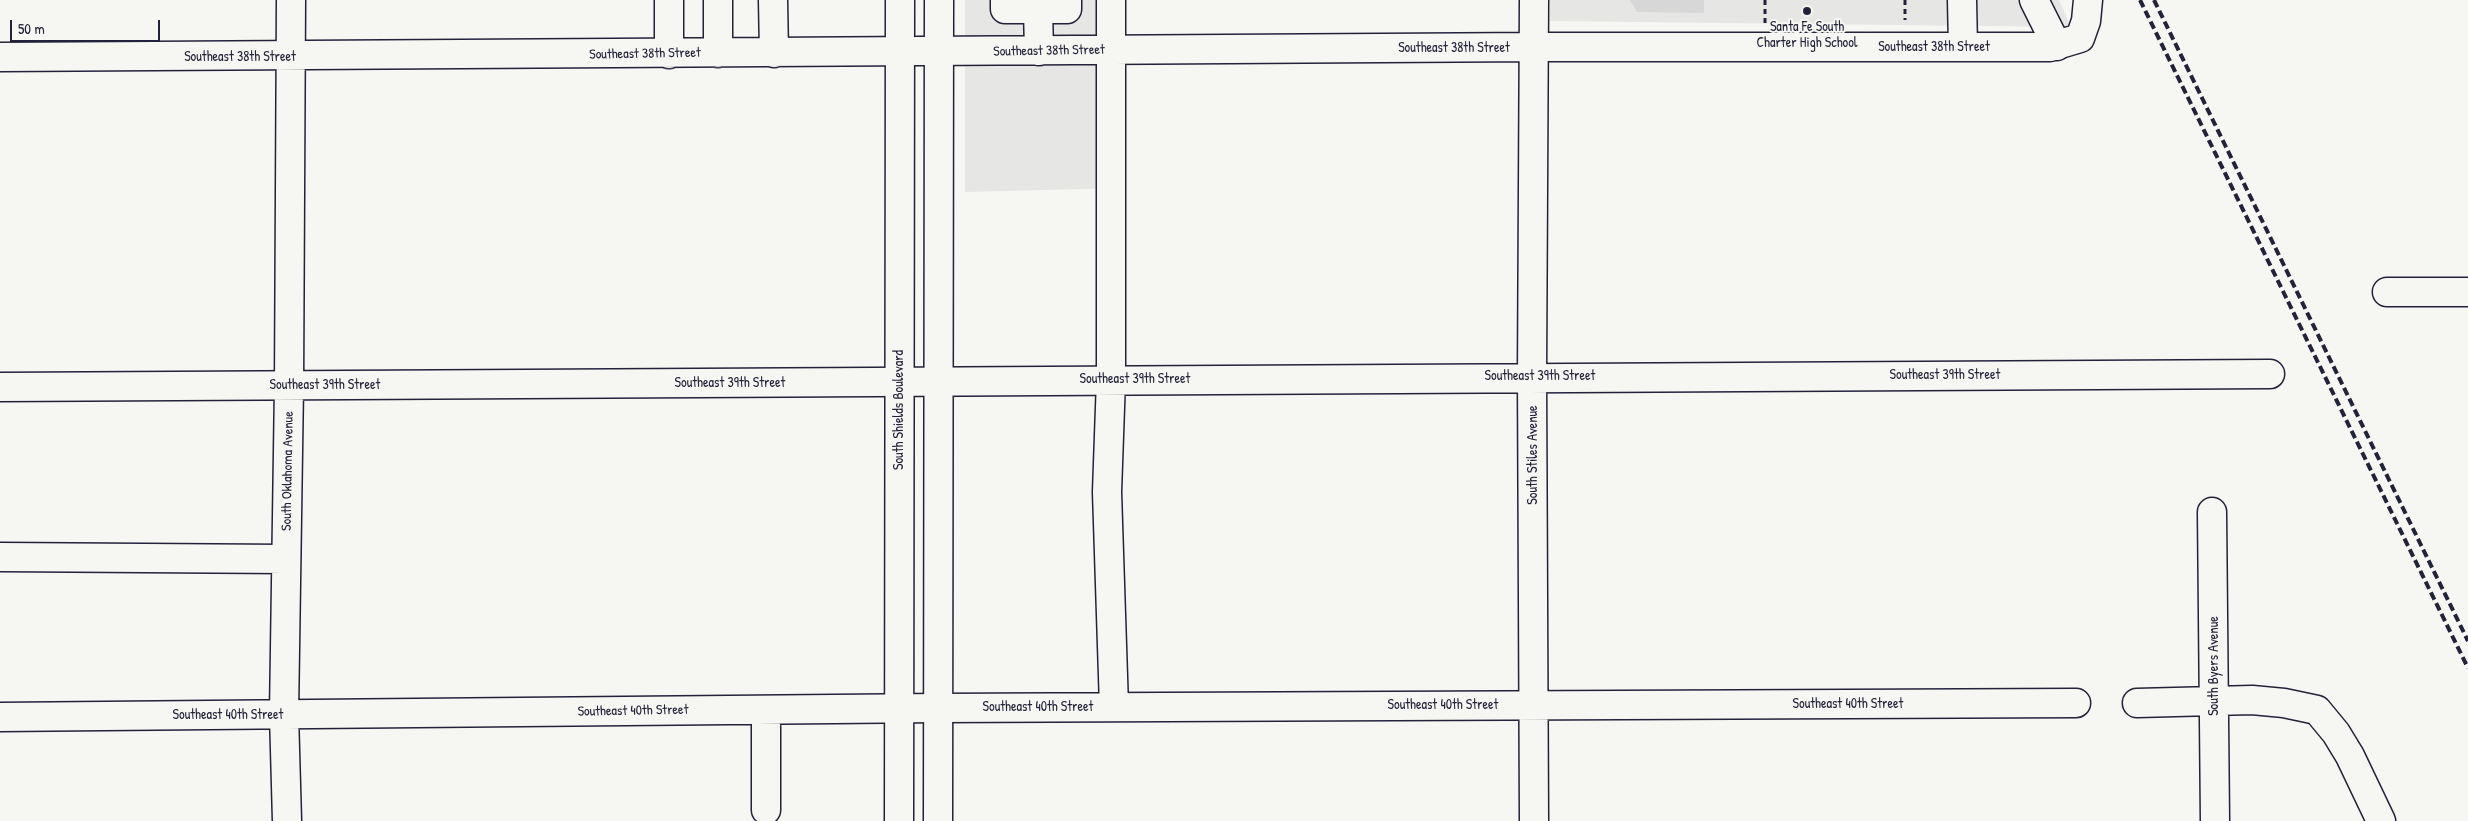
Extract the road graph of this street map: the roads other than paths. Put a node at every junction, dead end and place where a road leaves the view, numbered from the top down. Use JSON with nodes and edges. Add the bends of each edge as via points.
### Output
{"nodes":[{"id":1,"x":290,"y":0,"type":"edge"},
{"id":2,"x":668,"y":0,"type":"edge"},
{"id":3,"x":718,"y":0,"type":"edge"},
{"id":4,"x":773,"y":0,"type":"edge"},
{"id":5,"x":900,"y":0,"type":"edge"},
{"id":6,"x":940,"y":0,"type":"edge"},
{"id":7,"x":1005,"y":0,"type":"edge"},
{"id":8,"x":1067,"y":0,"type":"edge"},
{"id":9,"x":1111,"y":0,"type":"edge"},
{"id":10,"x":1534,"y":0,"type":"edge"},
{"id":11,"x":1962,"y":0,"type":"edge"},
{"id":12,"x":2034,"y":0,"type":"edge"},
{"id":13,"x":1038,"y":9,"type":"junction"},
{"id":14,"x":2087,"y":11,"type":"edge"},
{"id":15,"x":2057,"y":46,"type":"junction"},
{"id":16,"x":1535,"y":47,"type":"junction"},
{"id":17,"x":1963,"y":47,"type":"junction"},
{"id":18,"x":1111,"y":50,"type":"junction"},
{"id":19,"x":1039,"y":51,"type":"junction"},
{"id":20,"x":774,"y":52,"type":"junction"},
{"id":21,"x":900,"y":52,"type":"junction"},
{"id":22,"x":940,"y":52,"type":"junction"},
{"id":23,"x":718,"y":53,"type":"junction"},
{"id":24,"x":669,"y":54,"type":"junction"},
{"id":25,"x":291,"y":56,"type":"junction"},
{"id":26,"x":0,"y":57,"type":"edge"},
{"id":27,"x":2387,"y":292,"type":"dead end"},
{"id":28,"x":2468,"y":292,"type":"edge"},
{"id":29,"x":2270,"y":374,"type":"dead end"},
{"id":30,"x":1532,"y":376,"type":"junction"},
{"id":31,"x":1111,"y":379,"type":"junction"},
{"id":32,"x":939,"y":380,"type":"junction"},
{"id":33,"x":899,"y":382,"type":"junction"},
{"id":34,"x":289,"y":386,"type":"junction"},
{"id":35,"x":0,"y":387,"type":"edge"},
{"id":36,"x":2212,"y":512,"type":"dead end"},
{"id":37,"x":0,"y":556,"type":"edge"},
{"id":38,"x":286,"y":559,"type":"junction"},
{"id":39,"x":2076,"y":703,"type":"dead end"},
{"id":40,"x":2137,"y":703,"type":"dead end"},
{"id":41,"x":2214,"y":703,"type":"junction"},
{"id":42,"x":1535,"y":705,"type":"junction"},
{"id":43,"x":1114,"y":707,"type":"junction"},
{"id":44,"x":938,"y":708,"type":"junction"},
{"id":45,"x":899,"y":709,"type":"junction"},
{"id":46,"x":766,"y":710,"type":"junction"},
{"id":47,"x":284,"y":714,"type":"junction"},
{"id":48,"x":0,"y":717,"type":"edge"},
{"id":49,"x":766,"y":810,"type":"dead end"},
{"id":50,"x":287,"y":821,"type":"edge"},
{"id":51,"x":899,"y":821,"type":"edge"},
{"id":52,"x":938,"y":821,"type":"edge"},
{"id":53,"x":1534,"y":821,"type":"edge"},
{"id":54,"x":2215,"y":821,"type":"edge"},
{"id":55,"x":2381,"y":821,"type":"edge"}],
"edges":[{"from":1,"to":25,"type":"street","name":"South Oklahoma Avenue"},
{"from":2,"to":24,"type":"street"},
{"from":3,"to":23,"type":"street"},
{"from":4,"to":20,"type":"street"},
{"from":5,"to":21,"type":"street","name":"South Shields Boulevard"},
{"from":6,"to":22,"type":"street"},
{"from":7,"to":13,"type":"street","via":[[1005,9]]},
{"from":8,"to":13,"type":"street","via":[[1067,9]]},
{"from":9,"to":18,"type":"street"},
{"from":10,"to":16,"type":"street","name":"South Stiles Avenue"},
{"from":11,"to":17,"type":"street"},
{"from":12,"to":15,"type":"street"},
{"from":13,"to":19,"type":"street"},
{"from":14,"to":15,"type":"street","name":"Southeast 38th Street","via":[[2080,38]]},
{"from":15,"to":17,"type":"street","name":"Southeast 38th Street"},
{"from":16,"to":17,"type":"street","name":"Southeast 38th Street"},
{"from":16,"to":18,"type":"street","name":"Southeast 38th Street"},
{"from":16,"to":30,"type":"street","name":"South Stiles Avenue"},
{"from":18,"to":19,"type":"street","name":"Southeast 38th Street"},
{"from":18,"to":31,"type":"street"},
{"from":19,"to":22,"type":"street","name":"Southeast 38th Street"},
{"from":20,"to":21,"type":"street","name":"Southeast 38th Street"},
{"from":20,"to":23,"type":"street","name":"Southeast 38th Street"},
{"from":21,"to":22,"type":"street","name":"Southeast 38th Street"},
{"from":21,"to":33,"type":"street","name":"South Shields Boulevard"},
{"from":22,"to":32,"type":"street"},
{"from":23,"to":24,"type":"street","name":"Southeast 38th Street"},
{"from":24,"to":25,"type":"street","name":"Southeast 38th Street"},
{"from":25,"to":26,"type":"street","name":"Southeast 38th Street"},
{"from":25,"to":34,"type":"street","name":"South Oklahoma Avenue"},
{"from":27,"to":28,"type":"street"},
{"from":29,"to":30,"type":"street","name":"Southeast 39th Street"},
{"from":30,"to":31,"type":"street","name":"Southeast 39th Street"},
{"from":30,"to":42,"type":"street","name":"South Stiles Avenue"},
{"from":31,"to":32,"type":"street","name":"Southeast 39th Street"},
{"from":31,"to":43,"type":"street","via":[[1107,492]]},
{"from":32,"to":33,"type":"street","name":"Southeast 39th Street"},
{"from":32,"to":44,"type":"street"},
{"from":33,"to":34,"type":"street","name":"Southeast 39th Street"},
{"from":33,"to":45,"type":"street","name":"South Shields Boulevard"},
{"from":34,"to":35,"type":"street","name":"Southeast 39th Street"},
{"from":34,"to":38,"type":"street","name":"South Oklahoma Avenue"},
{"from":36,"to":41,"type":"street","name":"South Byers Avenue"},
{"from":37,"to":38,"type":"street"},
{"from":38,"to":47,"type":"street","name":"South Oklahoma Avenue"},
{"from":39,"to":42,"type":"street","name":"Southeast 40th Street"},
{"from":40,"to":41,"type":"street"},
{"from":41,"to":54,"type":"street","name":"South Byers Avenue"},
{"from":41,"to":55,"type":"street","via":[[2252,700],[2317,710],[2350,756]]},
{"from":42,"to":43,"type":"street","name":"Southeast 40th Street"},
{"from":42,"to":53,"type":"street","name":"South Stiles Avenue"},
{"from":43,"to":44,"type":"street","name":"Southeast 40th Street"},
{"from":44,"to":45,"type":"street","name":"Southeast 40th Street"},
{"from":44,"to":52,"type":"street"},
{"from":45,"to":46,"type":"street","name":"Southeast 40th Street"},
{"from":45,"to":51,"type":"street","name":"South Shields Boulevard"},
{"from":46,"to":47,"type":"street","name":"Southeast 40th Street"},
{"from":46,"to":49,"type":"street"},
{"from":47,"to":48,"type":"street","name":"Southeast 40th Street"},
{"from":47,"to":50,"type":"street","name":"South Oklahoma Avenue"}]}
